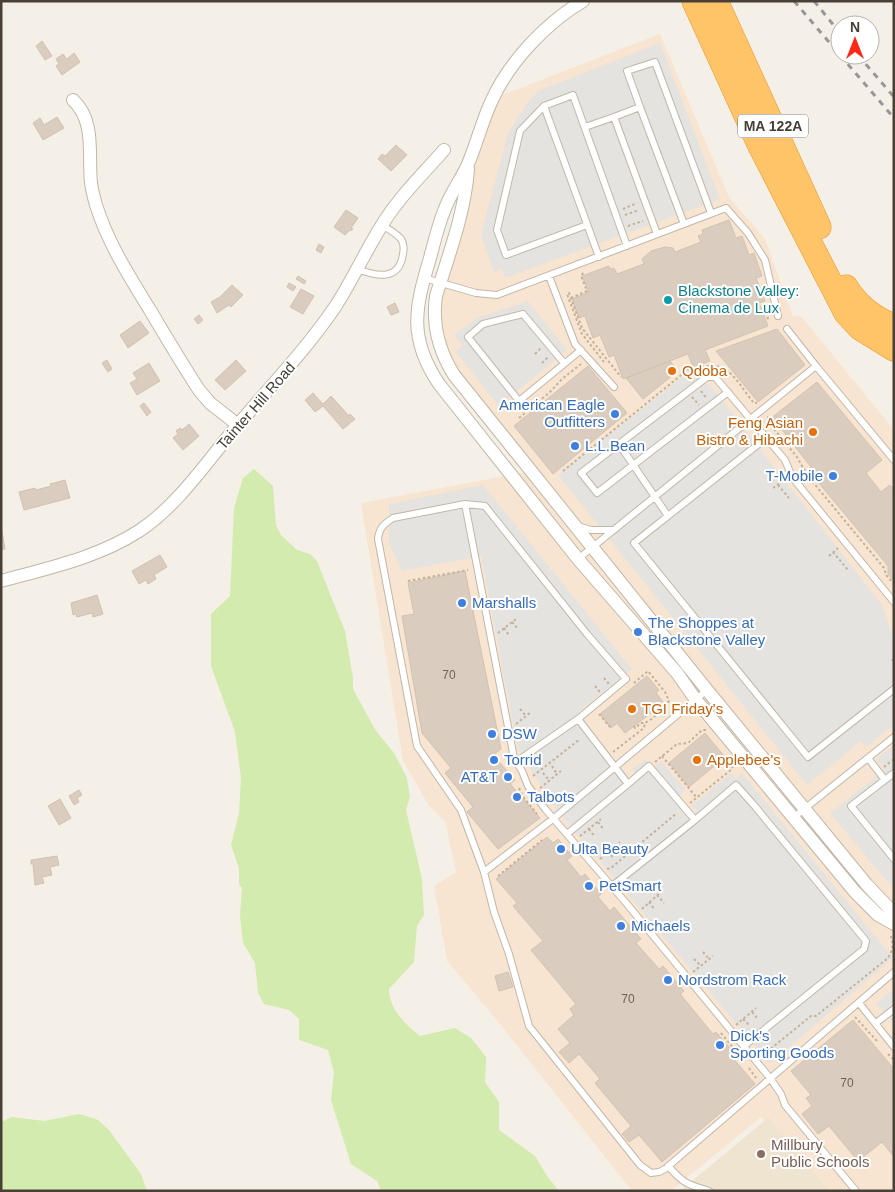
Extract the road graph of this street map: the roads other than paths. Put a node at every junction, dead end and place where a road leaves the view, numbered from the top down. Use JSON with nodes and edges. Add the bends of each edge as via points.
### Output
{"nodes":[{"id":1,"x":583,"y":1,"type":"edge"},
{"id":2,"x":694,"y":1,"type":"edge"},
{"id":3,"x":716,"y":1,"type":"edge"},
{"id":4,"x":73,"y":100,"type":"dead end"},
{"id":5,"x":544,"y":106,"type":"junction"},
{"id":6,"x":640,"y":108,"type":"junction"},
{"id":7,"x":614,"y":116,"type":"junction"},
{"id":8,"x":584,"y":127,"type":"junction"},
{"id":9,"x":444,"y":150,"type":"dead end"},
{"id":10,"x":468,"y":164,"type":"junction"},
{"id":11,"x":711,"y":213,"type":"junction"},
{"id":12,"x":587,"y":224,"type":"junction"},
{"id":13,"x":684,"y":224,"type":"junction"},
{"id":14,"x":382,"y":225,"type":"junction"},
{"id":15,"x":657,"y":234,"type":"junction"},
{"id":16,"x":628,"y":246,"type":"junction"},
{"id":17,"x":599,"y":257,"type":"junction"},
{"id":18,"x":357,"y":268,"type":"junction"},
{"id":19,"x":549,"y":276,"type":"junction"},
{"id":20,"x":424,"y":278,"type":"junction"},
{"id":21,"x":440,"y":282,"type":"junction"},
{"id":22,"x":778,"y":316,"type":"dead end"},
{"id":23,"x":894,"y":326,"type":"edge"},
{"id":24,"x":787,"y":329,"type":"dead end"},
{"id":25,"x":894,"y":349,"type":"edge"},
{"id":26,"x":581,"y":350,"type":"junction"},
{"id":27,"x":564,"y":364,"type":"junction"},
{"id":28,"x":816,"y":366,"type":"junction"},
{"id":29,"x":614,"y":387,"type":"dead end"},
{"id":30,"x":728,"y":392,"type":"junction"},
{"id":31,"x":751,"y":419,"type":"junction"},
{"id":32,"x":238,"y":425,"type":"junction"},
{"id":33,"x":766,"y":438,"type":"junction"},
{"id":34,"x":619,"y":444,"type":"junction"},
{"id":35,"x":894,"y":460,"type":"edge"},
{"id":36,"x":633,"y":465,"type":"junction"},
{"id":37,"x":656,"y":497,"type":"junction"},
{"id":38,"x":466,"y":504,"type":"junction"},
{"id":39,"x":668,"y":516,"type":"junction"},
{"id":40,"x":576,"y":525,"type":"junction"},
{"id":41,"x":612,"y":530,"type":"junction"},
{"id":42,"x":593,"y":547,"type":"junction"},
{"id":43,"x":578,"y":559,"type":"junction"},
{"id":44,"x":1,"y":581,"type":"edge"},
{"id":45,"x":894,"y":602,"type":"edge"},
{"id":46,"x":894,"y":689,"type":"edge"},
{"id":47,"x":707,"y":690,"type":"junction"},
{"id":48,"x":696,"y":700,"type":"junction"},
{"id":49,"x":578,"y":719,"type":"junction"},
{"id":50,"x":894,"y":737,"type":"edge"},
{"id":51,"x":868,"y":758,"type":"junction"},
{"id":52,"x":516,"y":762,"type":"junction"},
{"id":53,"x":614,"y":768,"type":"junction"},
{"id":54,"x":894,"y":773,"type":"edge"},
{"id":55,"x":885,"y":780,"type":"junction"},
{"id":56,"x":628,"y":784,"type":"junction"},
{"id":57,"x":804,"y":808,"type":"junction"},
{"id":58,"x":554,"y":818,"type":"junction"},
{"id":59,"x":793,"y":818,"type":"junction"},
{"id":60,"x":695,"y":820,"type":"junction"},
{"id":61,"x":567,"y":834,"type":"junction"},
{"id":62,"x":894,"y":859,"type":"edge"},
{"id":63,"x":484,"y":872,"type":"junction"},
{"id":64,"x":611,"y":887,"type":"junction"},
{"id":65,"x":894,"y":911,"type":"edge"},
{"id":66,"x":890,"y":927,"type":"edge"},
{"id":67,"x":894,"y":972,"type":"edge"},
{"id":68,"x":859,"y":1003,"type":"junction"},
{"id":69,"x":894,"y":1009,"type":"edge"},
{"id":70,"x":876,"y":1023,"type":"junction"},
{"id":71,"x":744,"y":1046,"type":"junction"},
{"id":72,"x":894,"y":1047,"type":"edge"},
{"id":73,"x":770,"y":1078,"type":"junction"},
{"id":74,"x":668,"y":1166,"type":"junction"},
{"id":75,"x":709,"y":1191,"type":"edge"},
{"id":76,"x":856,"y":1191,"type":"edge"}],
"edges":[{"from":1,"to":10,"type":"street","via":[[531,45],[502,81]]},
{"from":2,"to":25,"type":"highway","via":[[760,146],[846,313],[860,328]]},
{"from":3,"to":23,"type":"highway","number":"MA 122A","via":[[847,288],[870,314]]},
{"from":4,"to":32,"type":"street","via":[[85,116],[94,196],[118,258],[199,390]]},
{"from":5,"to":8,"type":"lane","via":[[573,95]]},
{"from":5,"to":12,"type":"lane"},
{"from":5,"to":12,"type":"lane","via":[[520,131],[497,230],[506,255]]},
{"from":6,"to":7,"type":"lane"},
{"from":6,"to":11,"type":"lane","via":[[627,72],[655,62]]},
{"from":6,"to":13,"type":"lane"},
{"from":7,"to":8,"type":"lane"},
{"from":7,"to":15,"type":"lane"},
{"from":8,"to":16,"type":"lane"},
{"from":9,"to":14,"type":"street","name":"Tainter Hill Road"},
{"from":10,"to":20,"type":"street","via":[[444,211]]},
{"from":10,"to":21,"type":"street","via":[[462,211]]},
{"from":11,"to":13,"type":"lane"},
{"from":11,"to":22,"type":"lane","via":[[726,208],[758,247],[765,260]]},
{"from":12,"to":17,"type":"lane"},
{"from":13,"to":15,"type":"lane"},
{"from":14,"to":18,"type":"street","name":"Tainter Hill Road"},
{"from":14,"to":18,"type":"lane","via":[[402,240],[402,262],[395,271],[385,275],[373,275]]},
{"from":15,"to":16,"type":"lane"},
{"from":16,"to":17,"type":"lane"},
{"from":17,"to":19,"type":"lane"},
{"from":18,"to":32,"type":"street","name":"Tainter Hill Road","via":[[300,355]]},
{"from":19,"to":21,"type":"lane","via":[[497,295],[476,293]]},
{"from":19,"to":26,"type":"lane","via":[[571,336]]},
{"from":20,"to":21,"type":"lane"},
{"from":20,"to":43,"type":"street","via":[[416,320],[420,346],[430,370]]},
{"from":21,"to":40,"type":"street","via":[[434,318],[445,361]]},
{"from":24,"to":28,"type":"lane"},
{"from":26,"to":27,"type":"lane"},
{"from":26,"to":29,"type":"lane"},
{"from":27,"to":27,"type":"lane","via":[[519,401],[468,337],[483,324],[523,314]]},
{"from":28,"to":31,"type":"lane"},
{"from":28,"to":35,"type":"lane"},
{"from":30,"to":31,"type":"lane"},
{"from":30,"to":34,"type":"lane","via":[[715,377],[707,377]]},
{"from":30,"to":36,"type":"lane"},
{"from":31,"to":33,"type":"lane"},
{"from":31,"to":37,"type":"lane"},
{"from":32,"to":44,"type":"street","name":"Tainter Hill Road","via":[[185,489],[140,530],[81,559]]},
{"from":33,"to":39,"type":"lane"},
{"from":33,"to":45,"type":"lane","via":[[785,460],[792,477]]},
{"from":34,"to":36,"type":"lane"},
{"from":34,"to":36,"type":"lane","via":[[581,473],[597,493]]},
{"from":36,"to":37,"type":"lane"},
{"from":37,"to":39,"type":"lane"},
{"from":37,"to":41,"type":"lane"},
{"from":38,"to":49,"type":"lane","via":[[485,506],[626,680]]},
{"from":38,"to":52,"type":"lane"},
{"from":38,"to":63,"type":"lane","via":[[393,518],[383,525],[378,539],[417,746],[461,810]]},
{"from":39,"to":46,"type":"lane","via":[[634,543],[808,757]]},
{"from":40,"to":41,"type":"lane","via":[[591,530]]},
{"from":40,"to":42,"type":"street"},
{"from":41,"to":42,"type":"lane"},
{"from":42,"to":43,"type":"lane"},
{"from":42,"to":47,"type":"street"},
{"from":43,"to":48,"type":"street"},
{"from":47,"to":48,"type":"lane"},
{"from":47,"to":57,"type":"street"},
{"from":48,"to":53,"type":"lane"},
{"from":48,"to":59,"type":"street"},
{"from":49,"to":52,"type":"lane"},
{"from":49,"to":53,"type":"lane"},
{"from":50,"to":51,"type":"lane"},
{"from":51,"to":55,"type":"lane"},
{"from":51,"to":57,"type":"lane"},
{"from":52,"to":58,"type":"lane","via":[[537,800]]},
{"from":53,"to":56,"type":"lane"},
{"from":53,"to":58,"type":"lane"},
{"from":54,"to":55,"type":"lane"},
{"from":55,"to":62,"type":"lane","via":[[851,806]]},
{"from":56,"to":60,"type":"lane","via":[[649,766]]},
{"from":56,"to":61,"type":"lane"},
{"from":57,"to":59,"type":"lane"},
{"from":57,"to":65,"type":"street","via":[[867,885]]},
{"from":58,"to":61,"type":"lane"},
{"from":58,"to":63,"type":"lane"},
{"from":59,"to":66,"type":"street"},
{"from":60,"to":64,"type":"lane"},
{"from":60,"to":71,"type":"lane","via":[[736,785],[866,941],[864,949]]},
{"from":61,"to":64,"type":"lane"},
{"from":63,"to":74,"type":"lane","via":[[529,1026],[640,1165],[651,1173]]},
{"from":64,"to":71,"type":"lane"},
{"from":67,"to":68,"type":"lane"},
{"from":68,"to":70,"type":"lane"},
{"from":68,"to":73,"type":"lane"},
{"from":69,"to":70,"type":"lane"},
{"from":70,"to":72,"type":"lane"},
{"from":71,"to":73,"type":"lane"},
{"from":73,"to":74,"type":"lane"},
{"from":73,"to":76,"type":"lane","via":[[785,1105]]},
{"from":74,"to":75,"type":"lane","via":[[690,1186]]}]}
